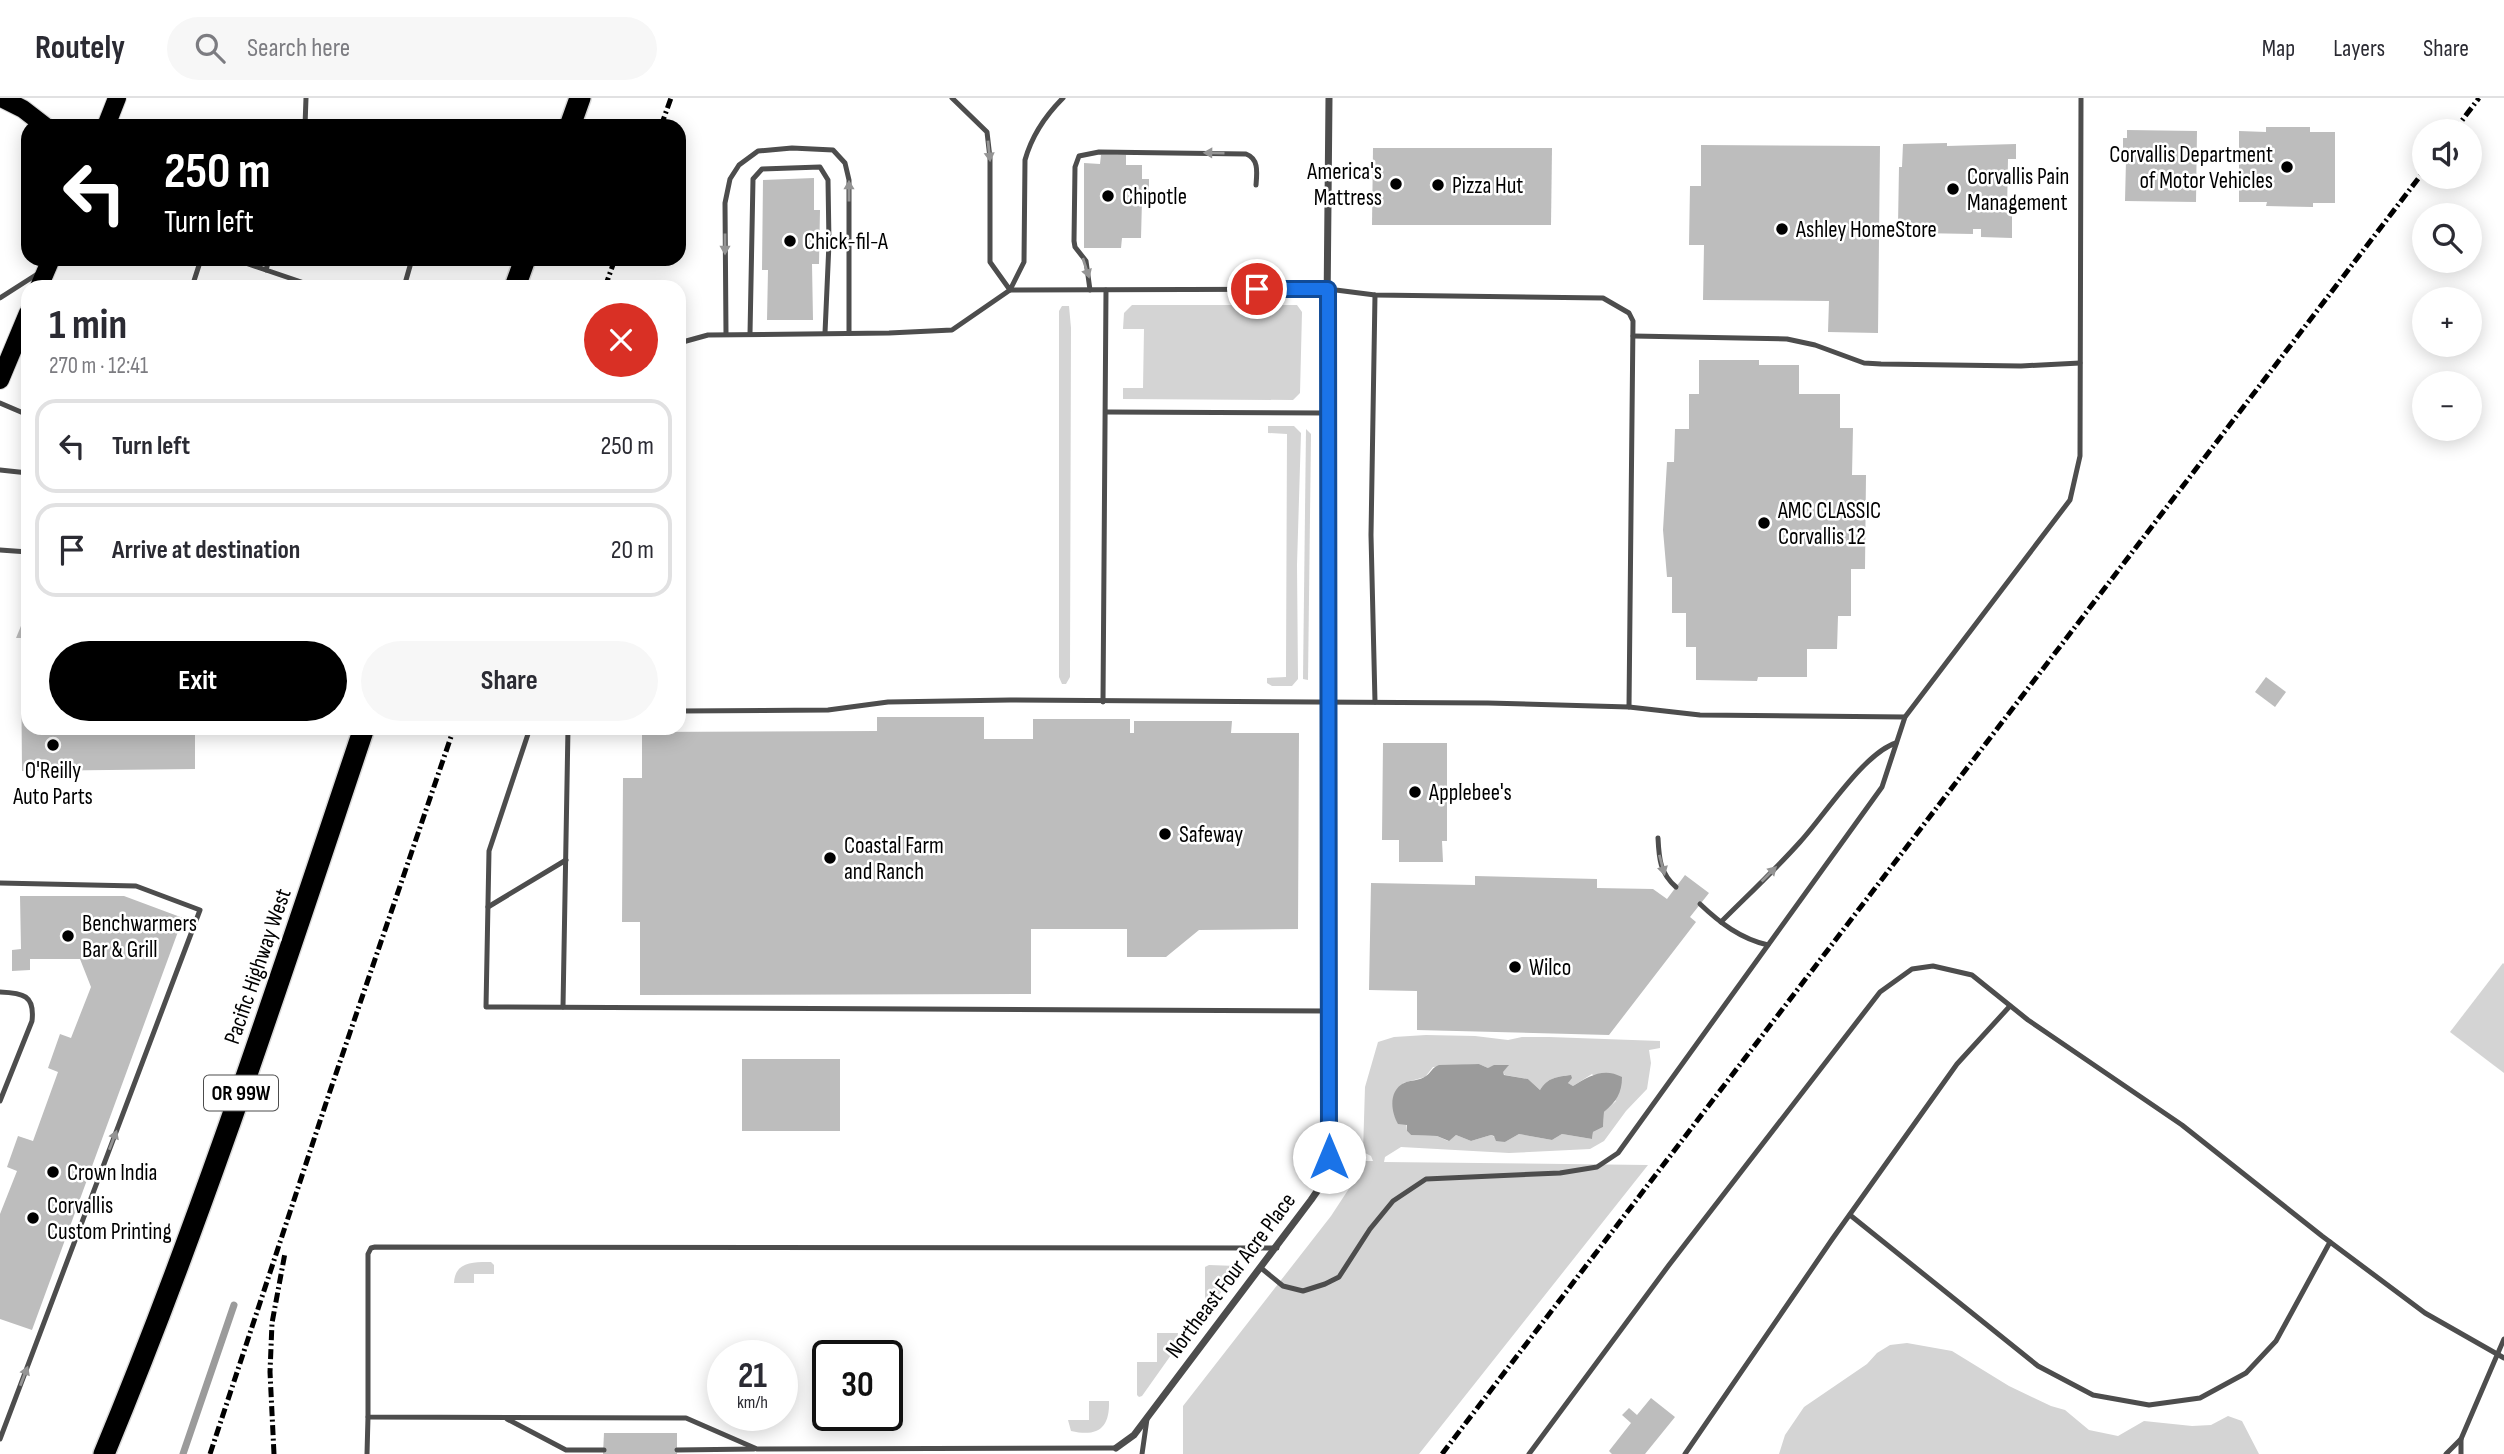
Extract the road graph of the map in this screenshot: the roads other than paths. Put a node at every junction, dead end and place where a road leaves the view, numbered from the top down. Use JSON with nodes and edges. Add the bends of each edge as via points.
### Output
{"nodes":[{"id":1,"x":1,"y":98,"type":"edge"},
{"id":2,"x":117,"y":98,"type":"edge"},
{"id":3,"x":306,"y":98,"type":"edge"},
{"id":4,"x":580,"y":98,"type":"edge"},
{"id":5,"x":952,"y":98,"type":"edge"},
{"id":6,"x":1063,"y":98,"type":"edge"},
{"id":7,"x":1329,"y":98,"type":"edge"},
{"id":8,"x":2081,"y":98,"type":"edge"},
{"id":9,"x":36,"y":119,"type":"edge"},
{"id":10,"x":109,"y":119,"type":"edge"},
{"id":11,"x":305,"y":119,"type":"edge"},
{"id":12,"x":572,"y":119,"type":"edge"},
{"id":13,"x":1256,"y":185,"type":"dead end"},
{"id":14,"x":45,"y":266,"type":"edge"},
{"id":15,"x":254,"y":266,"type":"edge"},
{"id":16,"x":267,"y":266,"type":"edge"},
{"id":17,"x":266,"y":270,"type":"junction"},
{"id":18,"x":25,"y":280,"type":"edge"},
{"id":19,"x":295,"y":280,"type":"edge"},
{"id":20,"x":21,"y":283,"type":"edge"},
{"id":21,"x":1090,"y":289,"type":"junction"},
{"id":22,"x":1328,"y":289,"type":"junction"},
{"id":23,"x":1010,"y":290,"type":"junction"},
{"id":24,"x":1106,"y":290,"type":"junction"},
{"id":25,"x":1375,"y":295,"type":"junction"},
{"id":26,"x":0,"y":298,"type":"edge"},
{"id":27,"x":21,"y":330,"type":"edge"},
{"id":28,"x":849,"y":333,"type":"junction"},
{"id":29,"x":726,"y":334,"type":"junction"},
{"id":30,"x":750,"y":334,"type":"junction"},
{"id":31,"x":825,"y":334,"type":"junction"},
{"id":32,"x":1633,"y":336,"type":"junction"},
{"id":33,"x":686,"y":342,"type":"edge"},
{"id":34,"x":2080,"y":363,"type":"junction"},
{"id":35,"x":0,"y":380,"type":"edge"},
{"id":36,"x":0,"y":403,"type":"edge"},
{"id":37,"x":21,"y":412,"type":"edge"},
{"id":38,"x":1106,"y":412,"type":"junction"},
{"id":39,"x":1326,"y":413,"type":"junction"},
{"id":40,"x":0,"y":470,"type":"edge"},
{"id":41,"x":21,"y":472,"type":"edge"},
{"id":42,"x":0,"y":550,"type":"edge"},
{"id":43,"x":21,"y":552,"type":"edge"},
{"id":44,"x":1103,"y":702,"type":"junction"},
{"id":45,"x":1376,"y":702,"type":"junction"},
{"id":46,"x":1330,"y":703,"type":"junction"},
{"id":47,"x":1629,"y":707,"type":"junction"},
{"id":48,"x":686,"y":711,"type":"edge"},
{"id":49,"x":1905,"y":717,"type":"junction"},
{"id":50,"x":362,"y":735,"type":"edge"},
{"id":51,"x":528,"y":735,"type":"edge"},
{"id":52,"x":568,"y":735,"type":"edge"},
{"id":53,"x":1896,"y":743,"type":"junction"},
{"id":54,"x":1658,"y":838,"type":"dead end"},
{"id":55,"x":566,"y":860,"type":"junction"},
{"id":56,"x":0,"y":883,"type":"edge"},
{"id":57,"x":1676,"y":887,"type":"dead end"},
{"id":58,"x":1700,"y":904,"type":"dead end"},
{"id":59,"x":488,"y":907,"type":"junction"},
{"id":60,"x":1721,"y":922,"type":"junction"},
{"id":61,"x":1768,"y":945,"type":"junction"},
{"id":62,"x":0,"y":992,"type":"edge"},
{"id":63,"x":2010,"y":1006,"type":"junction"},
{"id":64,"x":563,"y":1007,"type":"junction"},
{"id":65,"x":1328,"y":1011,"type":"junction"},
{"id":66,"x":0,"y":1101,"type":"edge"},
{"id":67,"x":1850,"y":1215,"type":"junction"},
{"id":68,"x":2330,"y":1242,"type":"junction"},
{"id":69,"x":1277,"y":1248,"type":"junction"},
{"id":70,"x":1261,"y":1268,"type":"junction"},
{"id":71,"x":2504,"y":1339,"type":"edge"},
{"id":72,"x":2497,"y":1354,"type":"junction"},
{"id":73,"x":2504,"y":1358,"type":"edge"},
{"id":74,"x":368,"y":1417,"type":"junction"},
{"id":75,"x":1148,"y":1417,"type":"junction"},
{"id":76,"x":505,"y":1418,"type":"junction"},
{"id":77,"x":0,"y":1439,"type":"edge"},
{"id":78,"x":2461,"y":1439,"type":"junction"},
{"id":79,"x":1116,"y":1448,"type":"joint"},
{"id":80,"x":757,"y":1449,"type":"junction"},
{"id":81,"x":604,"y":1450,"type":"dead end"},
{"id":82,"x":677,"y":1450,"type":"dead end"},
{"id":83,"x":104,"y":1454,"type":"edge"},
{"id":84,"x":367,"y":1454,"type":"edge"},
{"id":85,"x":1142,"y":1454,"type":"edge"},
{"id":86,"x":1529,"y":1454,"type":"edge"},
{"id":87,"x":1685,"y":1454,"type":"edge"},
{"id":88,"x":2446,"y":1454,"type":"edge"},
{"id":89,"x":2461,"y":1454,"type":"edge"}],
"edges":[{"from":1,"to":9,"type":"main road"},
{"from":2,"to":10,"type":"main road"},
{"from":3,"to":11,"type":"lane"},
{"from":4,"to":12,"type":"highway"},
{"from":5,"to":23,"type":"lane","one_way":true,"via":[[987,132],[990,262]]},
{"from":6,"to":23,"type":"lane","via":[[1043,120],[1025,160],[1024,262]]},
{"from":7,"to":22,"type":"street","name":"Northeast Four Acre Place"},
{"from":8,"to":34,"type":"lane"},
{"from":13,"to":21,"type":"lane","one_way":true,"via":[[1256,162],[1246,154],[1099,152],[1079,156],[1074,241],[1086,261]]},
{"from":14,"to":18,"type":"lane"},
{"from":15,"to":17,"type":"lane"},
{"from":16,"to":17,"type":"lane"},
{"from":17,"to":19,"type":"lane"},
{"from":20,"to":26,"type":"lane"},
{"from":21,"to":23,"type":"lane"},
{"from":21,"to":24,"type":"lane"},
{"from":22,"to":24,"type":"lane"},
{"from":22,"to":25,"type":"lane"},
{"from":22,"to":39,"type":"street","name":"Northeast Four Acre Place"},
{"from":23,"to":28,"type":"lane","via":[[951,330]]},
{"from":24,"to":38,"type":"lane"},
{"from":25,"to":32,"type":"lane","via":[[1603,298],[1629,313]]},
{"from":25,"to":45,"type":"lane","via":[[1371,535]]},
{"from":27,"to":35,"type":"main road"},
{"from":28,"to":29,"type":"lane","one_way":true,"via":[[849,180],[845,163],[833,150],[792,148],[758,151],[730,179],[725,202]]},
{"from":28,"to":31,"type":"lane"},
{"from":29,"to":30,"type":"lane"},
{"from":29,"to":33,"type":"lane"},
{"from":30,"to":31,"type":"lane"},
{"from":30,"to":31,"type":"lane","via":[[753,179],[762,169],[820,167],[828,180]]},
{"from":32,"to":34,"type":"lane","via":[[1787,339],[1864,363]]},
{"from":32,"to":47,"type":"lane"},
{"from":34,"to":49,"type":"lane","via":[[2080,456],[2070,500]]},
{"from":36,"to":37,"type":"lane"},
{"from":38,"to":39,"type":"lane"},
{"from":38,"to":44,"type":"lane"},
{"from":39,"to":46,"type":"street","name":"Northeast Four Acre Place"},
{"from":40,"to":41,"type":"lane"},
{"from":42,"to":43,"type":"lane"},
{"from":44,"to":46,"type":"lane"},
{"from":44,"to":48,"type":"lane","via":[[888,702],[828,710]]},
{"from":45,"to":46,"type":"lane"},
{"from":45,"to":47,"type":"lane"},
{"from":46,"to":65,"type":"street","name":"Northeast Four Acre Place"},
{"from":47,"to":49,"type":"lane","via":[[1700,715]]},
{"from":49,"to":53,"type":"lane"},
{"from":50,"to":83,"type":"highway","name":"Pacific Highway West","number":"OR 99W","via":[[203,1202]]},
{"from":51,"to":59,"type":"lane","via":[[489,851]]},
{"from":52,"to":55,"type":"lane"},
{"from":60,"to":53,"type":"lane","one_way":true,"via":[[1799,844],[1864,766],[1883,747]]},
{"from":53,"to":61,"type":"lane","via":[[1882,787]]},
{"from":54,"to":57,"type":"lane","one_way":true,"via":[[1665,877]]},
{"from":55,"to":59,"type":"lane"},
{"from":55,"to":64,"type":"lane"},
{"from":77,"to":56,"type":"lane","one_way":true,"via":[[200,910],[136,886]]},
{"from":58,"to":60,"type":"lane"},
{"from":59,"to":64,"type":"lane","via":[[486,1007]]},
{"from":60,"to":61,"type":"lane","via":[[1748,940]]},
{"from":61,"to":70,"type":"lane","via":[[1618,1153],[1597,1167],[1426,1179],[1394,1201],[1339,1277],[1303,1291],[1283,1286]]},
{"from":62,"to":66,"type":"lane","via":[[19,993],[33,1008]]},
{"from":63,"to":67,"type":"lane","via":[[1957,1063]]},
{"from":63,"to":68,"type":"lane","via":[[2182,1125]]},
{"from":63,"to":86,"type":"lane","via":[[1972,975],[1933,966],[1912,969],[1880,992]]},
{"from":64,"to":65,"type":"lane"},
{"from":65,"to":69,"type":"street","name":"Northeast Four Acre Place","via":[[1326,1172]]},
{"from":67,"to":68,"type":"lane","via":[[2038,1366],[2093,1395],[2149,1405],[2200,1398],[2246,1373],[2276,1340]]},
{"from":67,"to":87,"type":"lane"},
{"from":68,"to":72,"type":"lane","via":[[2425,1313]]},
{"from":69,"to":70,"type":"street","name":"Northeast Four Acre Place"},
{"from":69,"to":74,"type":"lane","via":[[371,1248]]},
{"from":70,"to":75,"type":"street","name":"Northeast Four Acre Place"},
{"from":71,"to":72,"type":"lane"},
{"from":72,"to":73,"type":"lane"},
{"from":72,"to":78,"type":"lane"},
{"from":74,"to":76,"type":"lane"},
{"from":74,"to":84,"type":"lane"},
{"from":75,"to":79,"type":"street","name":"Northeast Four Acre Place"},
{"from":75,"to":85,"type":"lane"},
{"from":76,"to":80,"type":"lane","via":[[686,1418]]},
{"from":76,"to":81,"type":"lane","via":[[566,1450]]},
{"from":78,"to":88,"type":"lane"},
{"from":78,"to":89,"type":"lane"},
{"from":79,"to":80,"type":"lane"},
{"from":80,"to":82,"type":"lane"}]}
